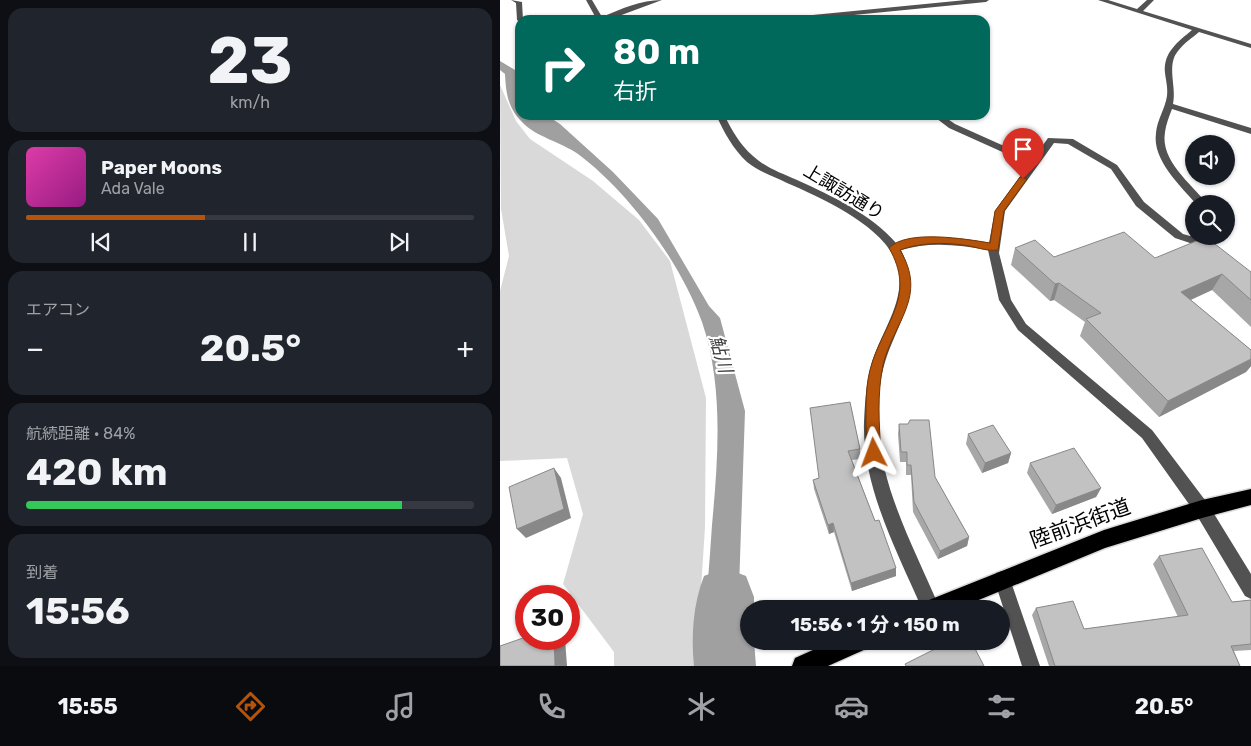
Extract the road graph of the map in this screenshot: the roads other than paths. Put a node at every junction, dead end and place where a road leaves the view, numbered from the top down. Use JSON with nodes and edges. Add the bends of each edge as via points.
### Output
{"nodes":[{"id":1,"x":514,"y":0,"type":"edge"},
{"id":2,"x":589,"y":0,"type":"edge"},
{"id":3,"x":659,"y":0,"type":"edge"},
{"id":4,"x":986,"y":0,"type":"edge"},
{"id":5,"x":1101,"y":0,"type":"edge"},
{"id":6,"x":1151,"y":0,"type":"edge"},
{"id":7,"x":1138,"y":11,"type":"junction"},
{"id":8,"x":863,"y":12,"type":"junction"},
{"id":9,"x":520,"y":15,"type":"edge"},
{"id":10,"x":598,"y":15,"type":"edge"},
{"id":11,"x":613,"y":15,"type":"edge"},
{"id":12,"x":833,"y":15,"type":"edge"},
{"id":13,"x":866,"y":15,"type":"edge"},
{"id":14,"x":1197,"y":30,"type":"junction"},
{"id":15,"x":1251,"y":46,"type":"edge"},
{"id":16,"x":1170,"y":106,"type":"junction"},
{"id":17,"x":723,"y":120,"type":"edge"},
{"id":18,"x":943,"y":120,"type":"edge"},
{"id":19,"x":1251,"y":132,"type":"edge"},
{"id":20,"x":1034,"y":164,"type":"junction"},
{"id":21,"x":1194,"y":195,"type":"edge"},
{"id":22,"x":1185,"y":238,"type":"edge"},
{"id":23,"x":894,"y":248,"type":"junction"},
{"id":24,"x":994,"y":248,"type":"junction"},
{"id":25,"x":1251,"y":497,"type":"edge"},
{"id":26,"x":1202,"y":509,"type":"junction"},
{"id":27,"x":1002,"y":579,"type":"junction"},
{"id":28,"x":1251,"y":590,"type":"edge"},
{"id":29,"x":927,"y":600,"type":"edge"},
{"id":30,"x":952,"y":600,"type":"edge"},
{"id":31,"x":839,"y":650,"type":"edge"},
{"id":32,"x":804,"y":666,"type":"edge"},
{"id":33,"x":1031,"y":666,"type":"edge"}],
"edges":[{"from":1,"to":9,"type":"street","via":[[519,2]]},
{"from":2,"to":10,"type":"street"},
{"from":3,"to":11,"type":"street"},
{"from":4,"to":8,"type":"street"},
{"from":5,"to":7,"type":"street"},
{"from":6,"to":7,"type":"street"},
{"from":7,"to":14,"type":"street"},
{"from":8,"to":12,"type":"street"},
{"from":8,"to":13,"type":"street"},
{"from":14,"to":15,"type":"street"},
{"from":14,"to":16,"type":"street","via":[[1174,50],[1169,61]]},
{"from":16,"to":19,"type":"street"},
{"from":16,"to":21,"type":"street","via":[[1160,143],[1169,165]]},
{"from":17,"to":23,"type":"street","name":"上諏訪通り","via":[[736,145],[759,166],[867,223]]},
{"from":18,"to":20,"type":"street"},
{"from":20,"to":22,"type":"street","via":[[1051,140],[1070,141],[1114,167],[1140,204]]},
{"from":20,"to":24,"type":"street","via":[[1000,211]]},
{"from":23,"to":24,"type":"street","via":[[932,241]]},
{"from":23,"to":29,"type":"street","name":"上諏訪通り","via":[[902,262],[905,293],[878,363],[872,398],[874,453],[881,490]]},
{"from":24,"to":26,"type":"street","via":[[1005,300],[1022,328],[1146,434]]},
{"from":25,"to":26,"type":"highway","name":"陸前浜街道"},
{"from":26,"to":27,"type":"highway","name":"陸前浜街道","via":[[1104,538]]},
{"from":26,"to":28,"type":"street"},
{"from":27,"to":30,"type":"highway","name":"陸前浜街道"},
{"from":27,"to":33,"type":"street"},
{"from":31,"to":32,"type":"highway"}]}
